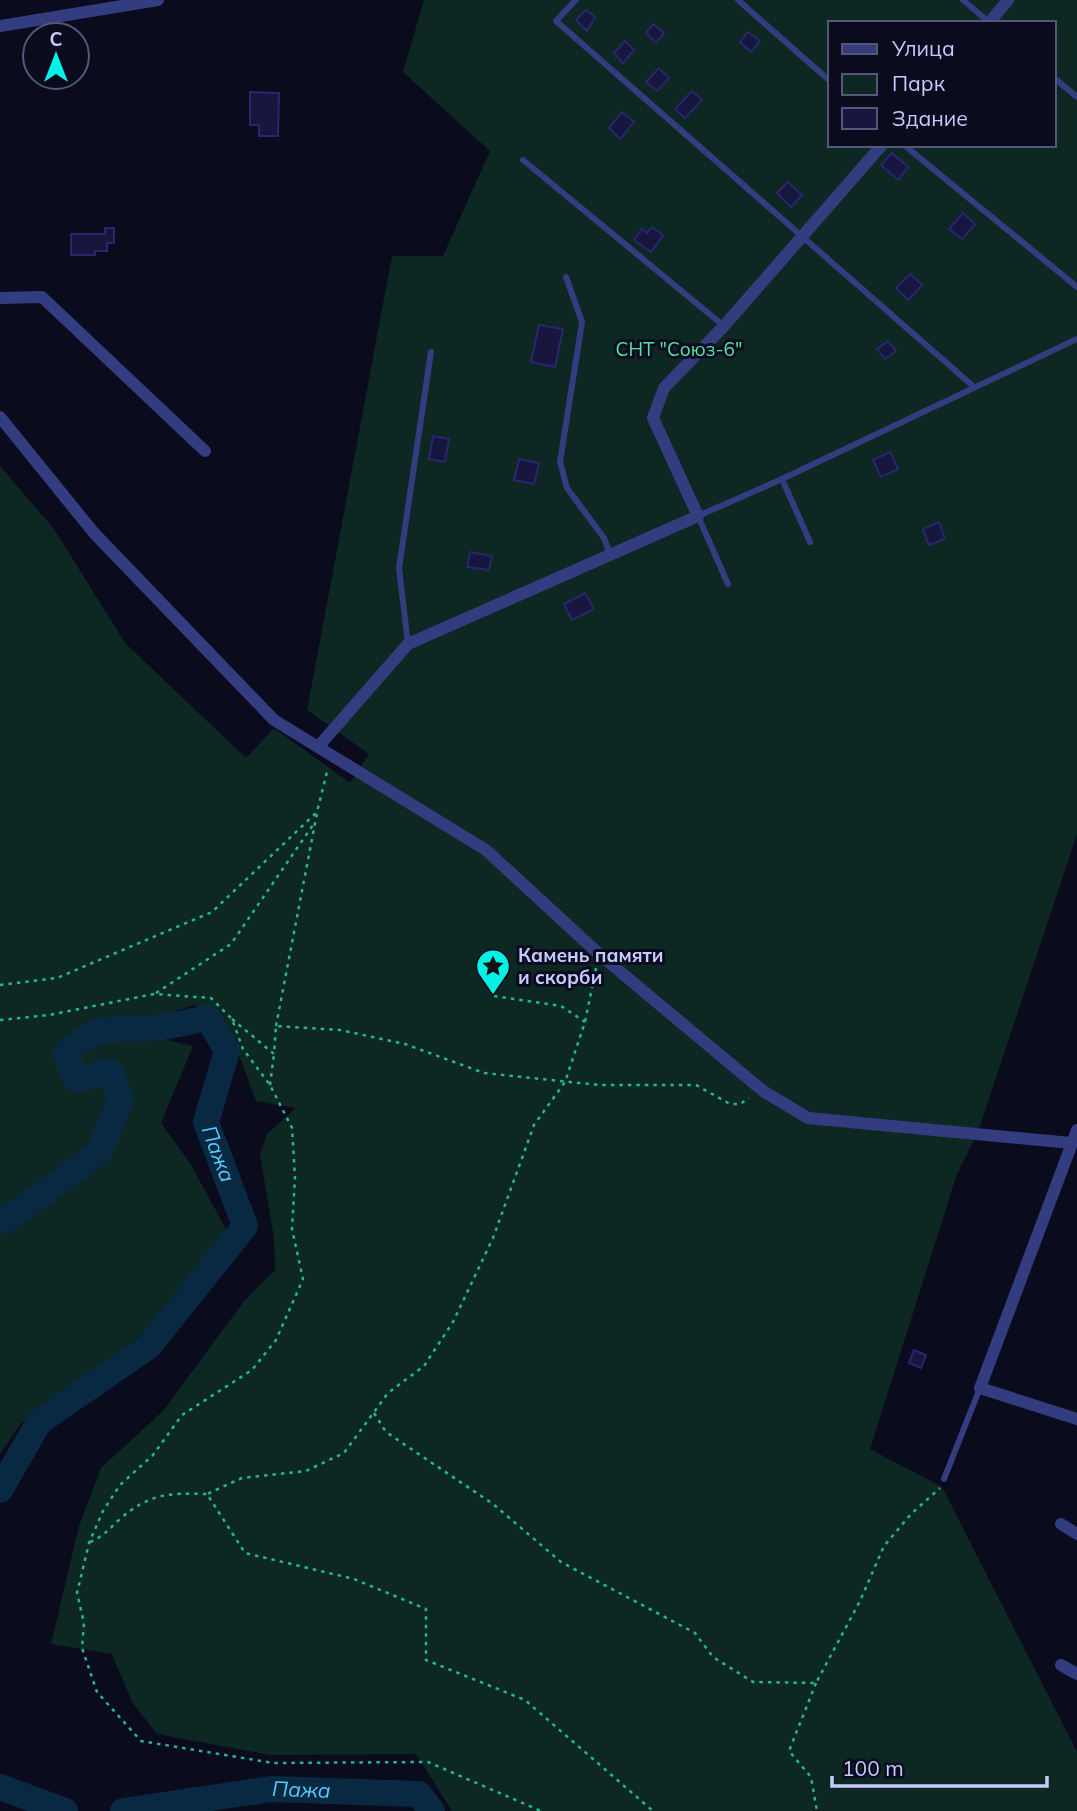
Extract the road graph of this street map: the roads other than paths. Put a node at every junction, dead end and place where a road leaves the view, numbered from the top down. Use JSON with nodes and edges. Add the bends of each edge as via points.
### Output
{"nodes":[{"id":1,"x":158,"y":0,"type":"edge"},
{"id":2,"x":576,"y":0,"type":"edge"},
{"id":3,"x":738,"y":0,"type":"edge"},
{"id":4,"x":963,"y":0,"type":"edge"},
{"id":5,"x":1009,"y":0,"type":"edge"},
{"id":6,"x":987,"y":21,"type":"edge"},
{"id":7,"x":991,"y":21,"type":"edge"},
{"id":8,"x":0,"y":26,"type":"edge"},
{"id":9,"x":828,"y":79,"type":"edge"},
{"id":10,"x":1056,"y":80,"type":"edge"},
{"id":11,"x":1077,"y":97,"type":"edge"},
{"id":12,"x":880,"y":147,"type":"edge"},
{"id":13,"x":906,"y":147,"type":"edge"},
{"id":14,"x":523,"y":160,"type":"dead end"},
{"id":15,"x":803,"y":236,"type":"junction"},
{"id":16,"x":566,"y":277,"type":"dead end"},
{"id":17,"x":1077,"y":287,"type":"edge"},
{"id":18,"x":0,"y":298,"type":"edge"},
{"id":19,"x":724,"y":326,"type":"junction"},
{"id":20,"x":1077,"y":339,"type":"edge"},
{"id":21,"x":431,"y":352,"type":"dead end"},
{"id":22,"x":973,"y":386,"type":"junction"},
{"id":23,"x":0,"y":417,"type":"edge"},
{"id":24,"x":205,"y":451,"type":"dead end"},
{"id":25,"x":782,"y":480,"type":"junction"},
{"id":26,"x":698,"y":516,"type":"junction"},
{"id":27,"x":810,"y":542,"type":"dead end"},
{"id":28,"x":610,"y":555,"type":"junction"},
{"id":29,"x":728,"y":584,"type":"dead end"},
{"id":30,"x":408,"y":644,"type":"junction"},
{"id":31,"x":318,"y":747,"type":"junction"},
{"id":32,"x":1077,"y":1130,"type":"edge"},
{"id":33,"x":1071,"y":1143,"type":"junction"},
{"id":34,"x":980,"y":1388,"type":"junction"},
{"id":35,"x":1077,"y":1419,"type":"edge"},
{"id":36,"x":944,"y":1479,"type":"dead end"},
{"id":37,"x":1061,"y":1524,"type":"dead end"},
{"id":38,"x":1077,"y":1534,"type":"edge"},
{"id":39,"x":1061,"y":1665,"type":"dead end"},
{"id":40,"x":1077,"y":1674,"type":"edge"}],
"edges":[{"from":1,"to":8,"type":"street"},
{"from":2,"to":15,"type":"lane","via":[[556,21]]},
{"from":3,"to":9,"type":"lane"},
{"from":4,"to":6,"type":"lane"},
{"from":5,"to":7,"type":"street"},
{"from":10,"to":11,"type":"lane"},
{"from":12,"to":15,"type":"street"},
{"from":13,"to":17,"type":"lane"},
{"from":14,"to":19,"type":"lane"},
{"from":15,"to":19,"type":"street"},
{"from":15,"to":22,"type":"lane"},
{"from":16,"to":28,"type":"lane","via":[[582,322],[560,462],[566,488],[604,538]]},
{"from":18,"to":24,"type":"street","via":[[42,296]]},
{"from":19,"to":26,"type":"street","via":[[664,388],[653,418]]},
{"from":20,"to":22,"type":"lane"},
{"from":21,"to":30,"type":"lane","via":[[399,568]]},
{"from":22,"to":25,"type":"lane"},
{"from":23,"to":31,"type":"street","via":[[94,533],[274,720]]},
{"from":25,"to":26,"type":"lane"},
{"from":25,"to":27,"type":"lane"},
{"from":26,"to":28,"type":"street"},
{"from":26,"to":29,"type":"lane"},
{"from":28,"to":30,"type":"street"},
{"from":30,"to":31,"type":"street"},
{"from":31,"to":33,"type":"street","via":[[486,849],[598,954],[763,1091],[808,1118]]},
{"from":32,"to":33,"type":"street"},
{"from":33,"to":34,"type":"street"},
{"from":34,"to":35,"type":"street"},
{"from":34,"to":36,"type":"lane"},
{"from":37,"to":38,"type":"street"},
{"from":39,"to":40,"type":"street"}]}
